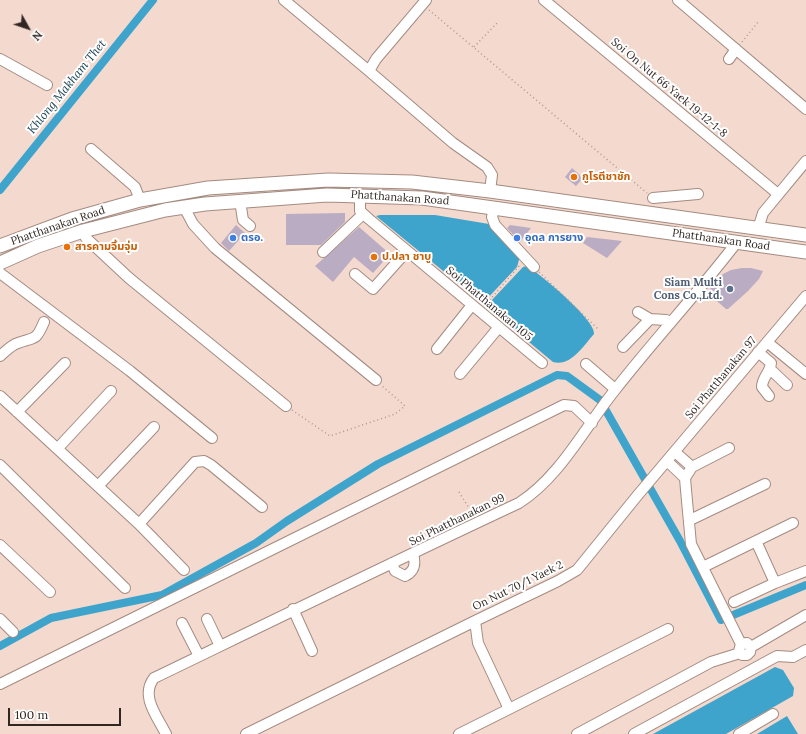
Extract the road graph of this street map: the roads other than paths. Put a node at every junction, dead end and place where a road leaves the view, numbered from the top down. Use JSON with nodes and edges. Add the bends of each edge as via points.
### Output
{"nodes":[{"id":1,"x":284,"y":0,"type":"edge"},
{"id":2,"x":544,"y":0,"type":"edge"},
{"id":3,"x":678,"y":0,"type":"edge"},
{"id":4,"x":425,"y":3,"type":"edge"},
{"id":5,"x":736,"y":49,"type":"junction"},
{"id":6,"x":729,"y":59,"type":"dead end"},
{"id":7,"x":0,"y":60,"type":"edge"},
{"id":8,"x":369,"y":70,"type":"junction"},
{"id":9,"x":47,"y":85,"type":"dead end"},
{"id":10,"x":806,"y":109,"type":"edge"},
{"id":11,"x":91,"y":149,"type":"dead end"},
{"id":12,"x":806,"y":161,"type":"edge"},
{"id":13,"x":490,"y":191,"type":"junction"},
{"id":14,"x":698,"y":194,"type":"dead end"},
{"id":15,"x":778,"y":194,"type":"junction"},
{"id":16,"x":360,"y":195,"type":"junction"},
{"id":17,"x":653,"y":198,"type":"road end"},
{"id":18,"x":140,"y":200,"type":"junction"},
{"id":19,"x":240,"y":201,"type":"junction"},
{"id":20,"x":184,"y":207,"type":"junction"},
{"id":21,"x":494,"y":207,"type":"junction"},
{"id":22,"x":363,"y":214,"type":"junction"},
{"id":23,"x":250,"y":226,"type":"dead end"},
{"id":24,"x":758,"y":228,"type":"junction"},
{"id":25,"x":83,"y":231,"type":"junction"},
{"id":26,"x":806,"y":235,"type":"edge"},
{"id":27,"x":737,"y":242,"type":"junction"},
{"id":28,"x":0,"y":246,"type":"edge"},
{"id":29,"x":407,"y":251,"type":"junction"},
{"id":30,"x":323,"y":252,"type":"dead end"},
{"id":31,"x":806,"y":252,"type":"edge"},
{"id":32,"x":0,"y":263,"type":"edge"},
{"id":33,"x":534,"y":267,"type":"road end"},
{"id":34,"x":0,"y":273,"type":"edge"},
{"id":35,"x":355,"y":274,"type":"dead end"},
{"id":36,"x":804,"y":303,"type":"edge"},
{"id":37,"x":472,"y":305,"type":"junction"},
{"id":38,"x":638,"y":312,"type":"dead end"},
{"id":39,"x":650,"y":319,"type":"junction"},
{"id":40,"x":44,"y":322,"type":"dead end"},
{"id":41,"x":671,"y":322,"type":"junction"},
{"id":42,"x":499,"y":327,"type":"junction"},
{"id":43,"x":767,"y":342,"type":"junction"},
{"id":44,"x":623,"y":347,"type":"dead end"},
{"id":45,"x":437,"y":349,"type":"dead end"},
{"id":46,"x":758,"y":352,"type":"junction"},
{"id":47,"x":0,"y":356,"type":"edge"},
{"id":48,"x":65,"y":363,"type":"dead end"},
{"id":49,"x":542,"y":363,"type":"dead end"},
{"id":50,"x":586,"y":364,"type":"dead end"},
{"id":51,"x":770,"y":369,"type":"junction"},
{"id":52,"x":460,"y":374,"type":"dead end"},
{"id":53,"x":806,"y":374,"type":"edge"},
{"id":54,"x":376,"y":380,"type":"road end"},
{"id":55,"x":787,"y":386,"type":"dead end"},
{"id":56,"x":615,"y":390,"type":"junction"},
{"id":57,"x":111,"y":391,"type":"dead end"},
{"id":58,"x":0,"y":396,"type":"edge"},
{"id":59,"x":769,"y":396,"type":"dead end"},
{"id":60,"x":286,"y":406,"type":"road end"},
{"id":61,"x":17,"y":412,"type":"junction"},
{"id":62,"x":592,"y":423,"type":"junction"},
{"id":63,"x":154,"y":427,"type":"dead end"},
{"id":64,"x":212,"y":438,"type":"dead end"},
{"id":65,"x":58,"y":448,"type":"junction"},
{"id":66,"x":728,"y":448,"type":"dead end"},
{"id":67,"x":675,"y":452,"type":"junction"},
{"id":68,"x":667,"y":461,"type":"junction"},
{"id":69,"x":0,"y":465,"type":"edge"},
{"id":70,"x":692,"y":467,"type":"junction"},
{"id":71,"x":655,"y":476,"type":"joint"},
{"id":72,"x":685,"y":478,"type":"junction"},
{"id":73,"x":765,"y":484,"type":"dead end"},
{"id":74,"x":98,"y":486,"type":"junction"},
{"id":75,"x":262,"y":507,"type":"dead end"},
{"id":76,"x":690,"y":520,"type":"junction"},
{"id":77,"x":793,"y":523,"type":"dead end"},
{"id":78,"x":139,"y":524,"type":"junction"},
{"id":79,"x":756,"y":541,"type":"junction"},
{"id":80,"x":0,"y":544,"type":"edge"},
{"id":81,"x":412,"y":554,"type":"junction"},
{"id":82,"x":392,"y":563,"type":"junction"},
{"id":83,"x":703,"y":567,"type":"junction"},
{"id":84,"x":184,"y":570,"type":"dead end"},
{"id":85,"x":806,"y":571,"type":"edge"},
{"id":86,"x":775,"y":582,"type":"junction"},
{"id":87,"x":125,"y":588,"type":"dead end"},
{"id":88,"x":50,"y":592,"type":"dead end"},
{"id":89,"x":734,"y":602,"type":"dead end"},
{"id":90,"x":293,"y":609,"type":"junction"},
{"id":91,"x":806,"y":615,"type":"edge"},
{"id":92,"x":207,"y":619,"type":"dead end"},
{"id":93,"x":0,"y":620,"type":"edge"},
{"id":94,"x":475,"y":621,"type":"junction"},
{"id":95,"x":182,"y":624,"type":"dead end"},
{"id":96,"x":668,"y":629,"type":"dead end"},
{"id":97,"x":13,"y":632,"type":"dead end"},
{"id":98,"x":743,"y":645,"type":"junction"},
{"id":99,"x":220,"y":646,"type":"junction"},
{"id":100,"x":806,"y":650,"type":"edge"},
{"id":101,"x":312,"y":651,"type":"dead end"},
{"id":102,"x":199,"y":656,"type":"junction"},
{"id":103,"x":0,"y":684,"type":"edge"},
{"id":104,"x":509,"y":709,"type":"junction"},
{"id":105,"x":773,"y":714,"type":"dead end"},
{"id":106,"x":166,"y":734,"type":"edge"},
{"id":107,"x":246,"y":734,"type":"edge"},
{"id":108,"x":460,"y":734,"type":"edge"},
{"id":109,"x":577,"y":734,"type":"edge"},
{"id":110,"x":634,"y":734,"type":"edge"},
{"id":111,"x":739,"y":734,"type":"edge"}],
"edges":[{"from":1,"to":8,"type":"street"},
{"from":2,"to":15,"type":"street","name":"Soi On Nut 66 Yaek 19-12-1-8"},
{"from":3,"to":5,"type":"street"},
{"from":4,"to":8,"type":"street"},
{"from":5,"to":6,"type":"street"},
{"from":5,"to":10,"type":"street"},
{"from":7,"to":9,"type":"street"},
{"from":8,"to":13,"type":"street","via":[[453,143],[482,162],[492,175]]},
{"from":11,"to":18,"type":"street","via":[[135,186]]},
{"from":12,"to":15,"type":"street"},
{"from":13,"to":18,"type":"main road","name":"Phatthanakan Road","via":[[412,182],[328,180],[208,188]]},
{"from":13,"to":24,"type":"main road","name":"Phatthanakan Road"},
{"from":14,"to":17,"type":"street"},
{"from":15,"to":24,"type":"street","via":[[763,212]]},
{"from":16,"to":19,"type":"main road","name":"Phatthanakan Road"},
{"from":16,"to":21,"type":"main road","name":"Phatthanakan Road","via":[[422,198]]},
{"from":16,"to":22,"type":"street","via":[[360,211]]},
{"from":18,"to":28,"type":"main road","name":"Phatthanakan Road","via":[[72,219]]},
{"from":19,"to":20,"type":"main road","name":"Phatthanakan Road"},
{"from":19,"to":23,"type":"street","via":[[243,220]]},
{"from":20,"to":25,"type":"main road","name":"Phatthanakan Road"},
{"from":20,"to":54,"type":"street","via":[[193,224],[215,248]]},
{"from":21,"to":27,"type":"main road","name":"Phatthanakan Road"},
{"from":21,"to":33,"type":"street","via":[[492,217],[495,225]]},
{"from":22,"to":29,"type":"street","name":"Soi Phatthanakan 105"},
{"from":22,"to":30,"type":"street"},
{"from":24,"to":26,"type":"main road","name":"Phatthanakan Road"},
{"from":25,"to":32,"type":"main road","name":"Phatthanakan Road","via":[[38,246]]},
{"from":25,"to":60,"type":"street","via":[[86,238],[129,278]]},
{"from":27,"to":31,"type":"main road","name":"Phatthanakan Road"},
{"from":27,"to":41,"type":"street","name":"Soi Phatthanakan 99"},
{"from":29,"to":35,"type":"street","via":[[373,289]]},
{"from":29,"to":37,"type":"street","name":"Soi Phatthanakan 105"},
{"from":34,"to":64,"type":"street","via":[[130,371]]},
{"from":36,"to":43,"type":"street","name":"Soi Phatthanakan 97"},
{"from":37,"to":42,"type":"street","name":"Soi Phatthanakan 105"},
{"from":37,"to":45,"type":"street"},
{"from":38,"to":39,"type":"street"},
{"from":39,"to":41,"type":"street"},
{"from":39,"to":44,"type":"street"},
{"from":40,"to":47,"type":"street","via":[[36,338],[18,343]]},
{"from":41,"to":56,"type":"street","name":"Soi Phatthanakan 99"},
{"from":42,"to":49,"type":"street","name":"Soi Phatthanakan 105"},
{"from":42,"to":52,"type":"street"},
{"from":43,"to":46,"type":"street","name":"Soi Phatthanakan 97"},
{"from":43,"to":53,"type":"street"},
{"from":46,"to":51,"type":"street","via":[[771,363]]},
{"from":46,"to":67,"type":"street","name":"Soi Phatthanakan 97"},
{"from":48,"to":61,"type":"street"},
{"from":50,"to":56,"type":"street"},
{"from":51,"to":55,"type":"street"},
{"from":51,"to":59,"type":"street","via":[[762,380],[762,387]]},
{"from":56,"to":62,"type":"street","name":"Soi Phatthanakan 99"},
{"from":57,"to":65,"type":"street"},
{"from":58,"to":61,"type":"street"},
{"from":61,"to":65,"type":"street"},
{"from":62,"to":81,"type":"street","name":"Soi Phatthanakan 99","via":[[534,494]]},
{"from":62,"to":103,"type":"street","via":[[574,406],[564,405]]},
{"from":63,"to":74,"type":"street"},
{"from":65,"to":74,"type":"street"},
{"from":66,"to":70,"type":"street"},
{"from":67,"to":68,"type":"street","name":"Soi Phatthanakan 97"},
{"from":67,"to":70,"type":"street"},
{"from":68,"to":71,"type":"street","name":"Soi Phatthanakan 97"},
{"from":68,"to":72,"type":"street"},
{"from":69,"to":87,"type":"street"},
{"from":70,"to":72,"type":"street"},
{"from":71,"to":94,"type":"street","name":"On Nut 70/1 Yaek 2","via":[[577,570]]},
{"from":72,"to":76,"type":"street"},
{"from":73,"to":76,"type":"street"},
{"from":74,"to":78,"type":"street"},
{"from":75,"to":78,"type":"street","via":[[211,465],[199,460]]},
{"from":76,"to":83,"type":"street","via":[[691,544]]},
{"from":77,"to":79,"type":"street"},
{"from":78,"to":84,"type":"street"},
{"from":79,"to":83,"type":"street"},
{"from":79,"to":86,"type":"street"},
{"from":80,"to":88,"type":"street"},
{"from":81,"to":82,"type":"street","name":"Soi Phatthanakan 99"},
{"from":81,"to":82,"type":"street","via":[[415,562],[410,574],[404,576],[395,571]]},
{"from":82,"to":90,"type":"street","name":"Soi Phatthanakan 99"},
{"from":83,"to":98,"type":"street"},
{"from":85,"to":86,"type":"street"},
{"from":86,"to":89,"type":"street"},
{"from":90,"to":99,"type":"street","name":"Soi Phatthanakan 99"},
{"from":90,"to":101,"type":"street"},
{"from":91,"to":98,"type":"street"},
{"from":92,"to":99,"type":"street"},
{"from":93,"to":97,"type":"street"},
{"from":94,"to":104,"type":"street","name":"On Nut 70/1 Yaek 2","via":[[478,643]]},
{"from":94,"to":107,"type":"street"},
{"from":95,"to":102,"type":"street"},
{"from":96,"to":104,"type":"street"},
{"from":98,"to":109,"type":"street"},
{"from":99,"to":102,"type":"street","name":"Soi Phatthanakan 99"},
{"from":100,"to":110,"type":"street","via":[[793,657],[777,656]]},
{"from":102,"to":106,"type":"street","name":"Soi Phatthanakan 99","via":[[154,678],[149,684],[147,696]]},
{"from":104,"to":108,"type":"street"},
{"from":105,"to":111,"type":"street"}]}
